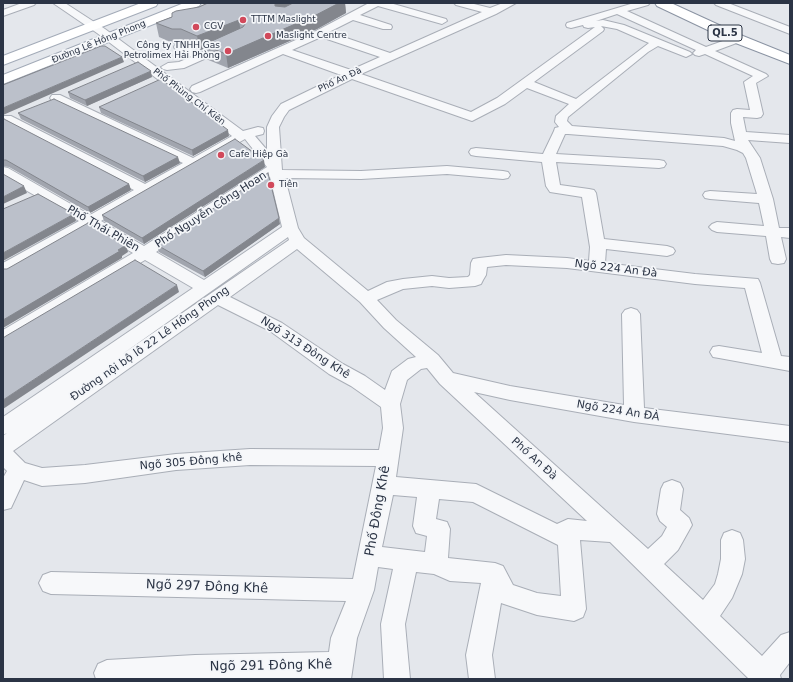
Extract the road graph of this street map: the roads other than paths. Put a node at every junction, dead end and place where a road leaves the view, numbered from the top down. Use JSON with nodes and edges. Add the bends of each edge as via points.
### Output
{"nodes":[{"id":1,"x":31,"y":3,"type":"edge"},
{"id":2,"x":58,"y":3,"type":"edge"},
{"id":3,"x":75,"y":3,"type":"edge"},
{"id":4,"x":128,"y":3,"type":"edge"},
{"id":5,"x":152,"y":3,"type":"edge"},
{"id":6,"x":174,"y":3,"type":"edge"},
{"id":7,"x":363,"y":3,"type":"edge"},
{"id":8,"x":378,"y":3,"type":"edge"},
{"id":9,"x":460,"y":3,"type":"edge"},
{"id":10,"x":511,"y":3,"type":"edge"},
{"id":11,"x":645,"y":3,"type":"edge"},
{"id":12,"x":661,"y":3,"type":"edge"},
{"id":13,"x":673,"y":3,"type":"edge"},
{"id":14,"x":720,"y":3,"type":"edge"},
{"id":15,"x":616,"y":6,"type":"edge"},
{"id":16,"x":193,"y":9,"type":"edge"},
{"id":17,"x":3,"y":12,"type":"edge"},
{"id":18,"x":349,"y":12,"type":"junction"},
{"id":19,"x":492,"y":12,"type":"junction"},
{"id":20,"x":442,"y":21,"type":"dead end"},
{"id":21,"x":570,"y":25,"type":"dead end"},
{"id":22,"x":102,"y":26,"type":"junction"},
{"id":23,"x":387,"y":27,"type":"dead end"},
{"id":24,"x":599,"y":29,"type":"dead end"},
{"id":25,"x":790,"y":31,"type":"edge"},
{"id":26,"x":320,"y":33,"type":"junction"},
{"id":27,"x":738,"y":38,"type":"junction"},
{"id":28,"x":237,"y":40,"type":"edge"},
{"id":29,"x":658,"y":42,"type":"junction"},
{"id":30,"x":178,"y":47,"type":"edge"},
{"id":31,"x":282,"y":50,"type":"junction"},
{"id":32,"x":705,"y":50,"type":"junction"},
{"id":33,"x":3,"y":51,"type":"edge"},
{"id":34,"x":790,"y":52,"type":"edge"},
{"id":35,"x":686,"y":54,"type":"dead end"},
{"id":36,"x":196,"y":55,"type":"junction"},
{"id":37,"x":391,"y":57,"type":"junction"},
{"id":38,"x":790,"y":60,"type":"edge"},
{"id":39,"x":3,"y":61,"type":"edge"},
{"id":40,"x":141,"y":61,"type":"junction"},
{"id":41,"x":677,"y":63,"type":"dead end"},
{"id":42,"x":127,"y":67,"type":"edge"},
{"id":43,"x":3,"y":70,"type":"edge"},
{"id":44,"x":166,"y":71,"type":"junction"},
{"id":45,"x":352,"y":74,"type":"junction"},
{"id":46,"x":3,"y":80,"type":"edge"},
{"id":47,"x":505,"y":83,"type":"dead end"},
{"id":48,"x":525,"y":83,"type":"junction"},
{"id":49,"x":150,"y":84,"type":"edge"},
{"id":50,"x":196,"y":89,"type":"junction"},
{"id":51,"x":70,"y":92,"type":"edge"},
{"id":52,"x":486,"y":96,"type":"dead end"},
{"id":53,"x":56,"y":98,"type":"junction"},
{"id":54,"x":42,"y":104,"type":"edge"},
{"id":55,"x":576,"y":104,"type":"junction"},
{"id":56,"x":101,"y":106,"type":"edge"},
{"id":57,"x":459,"y":112,"type":"junction"},
{"id":58,"x":21,"y":113,"type":"edge"},
{"id":59,"x":88,"y":113,"type":"junction"},
{"id":60,"x":5,"y":120,"type":"edge"},
{"id":61,"x":273,"y":127,"type":"junction"},
{"id":62,"x":568,"y":130,"type":"junction"},
{"id":63,"x":739,"y":130,"type":"junction"},
{"id":64,"x":247,"y":134,"type":"junction"},
{"id":65,"x":790,"y":140,"type":"edge"},
{"id":66,"x":748,"y":150,"type":"junction"},
{"id":67,"x":476,"y":152,"type":"dead end"},
{"id":68,"x":548,"y":158,"type":"junction"},
{"id":69,"x":193,"y":163,"type":"junction"},
{"id":70,"x":659,"y":164,"type":"dead end"},
{"id":71,"x":3,"y":171,"type":"edge"},
{"id":72,"x":276,"y":171,"type":"junction"},
{"id":73,"x":503,"y":175,"type":"dead end"},
{"id":74,"x":145,"y":190,"type":"junction"},
{"id":75,"x":710,"y":195,"type":"dead end"},
{"id":76,"x":766,"y":199,"type":"junction"},
{"id":77,"x":90,"y":221,"type":"junction"},
{"id":78,"x":717,"y":227,"type":"dead end"},
{"id":79,"x":772,"y":232,"type":"junction"},
{"id":80,"x":790,"y":233,"type":"edge"},
{"id":81,"x":294,"y":234,"type":"junction"},
{"id":82,"x":597,"y":243,"type":"junction"},
{"id":83,"x":668,"y":251,"type":"dead end"},
{"id":84,"x":144,"y":253,"type":"junction"},
{"id":85,"x":778,"y":259,"type":"dead end"},
{"id":86,"x":597,"y":267,"type":"junction"},
{"id":87,"x":3,"y":270,"type":"edge"},
{"id":88,"x":210,"y":292,"type":"junction"},
{"id":89,"x":366,"y":298,"type":"junction"},
{"id":90,"x":631,"y":314,"type":"dead end"},
{"id":91,"x":3,"y":338,"type":"edge"},
{"id":92,"x":720,"y":352,"type":"dead end"},
{"id":93,"x":431,"y":360,"type":"junction"},
{"id":94,"x":782,"y":363,"type":"edge"},
{"id":95,"x":447,"y":379,"type":"junction"},
{"id":96,"x":390,"y":404,"type":"junction"},
{"id":97,"x":634,"y":414,"type":"junction"},
{"id":98,"x":3,"y":427,"type":"edge"},
{"id":99,"x":790,"y":434,"type":"edge"},
{"id":100,"x":3,"y":447,"type":"edge"},
{"id":101,"x":3,"y":454,"type":"edge"},
{"id":102,"x":388,"y":458,"type":"junction"},
{"id":103,"x":18,"y":469,"type":"junction"},
{"id":104,"x":384,"y":485,"type":"junction"},
{"id":105,"x":429,"y":489,"type":"junction"},
{"id":106,"x":672,"y":489,"type":"dead end"},
{"id":107,"x":3,"y":501,"type":"edge"},
{"id":108,"x":568,"y":529,"type":"junction"},
{"id":109,"x":616,"y":533,"type":"junction"},
{"id":110,"x":732,"y":540,"type":"dead end"},
{"id":111,"x":371,"y":556,"type":"junction"},
{"id":112,"x":406,"y":561,"type":"junction"},
{"id":113,"x":436,"y":564,"type":"junction"},
{"id":114,"x":648,"y":564,"type":"junction"},
{"id":115,"x":495,"y":574,"type":"junction"},
{"id":116,"x":51,"y":583,"type":"dead end"},
{"id":117,"x":362,"y":590,"type":"junction"},
{"id":118,"x":704,"y":618,"type":"junction"},
{"id":119,"x":790,"y":644,"type":"edge"},
{"id":120,"x":339,"y":672,"type":"edge"},
{"id":121,"x":107,"y":673,"type":"dead end"},
{"id":122,"x":194,"y":674,"type":"edge"},
{"id":123,"x":766,"y":677,"type":"edge"},
{"id":124,"x":397,"y":679,"type":"edge"},
{"id":125,"x":482,"y":679,"type":"edge"}],
"edges":[{"from":1,"to":17,"type":"street"},
{"from":2,"to":22,"type":"street","name":"Phố Phùng Chí Kiên"},
{"from":3,"to":22,"type":"street","name":"Phố Phùng Chí Kiên"},
{"from":4,"to":22,"type":"main road","name":"Đường Lê Hồng Phong"},
{"from":5,"to":22,"type":"main road","name":"Đường Lê Hồng Phong"},
{"from":6,"to":22,"type":"main road","name":"Đường Lê Hồng Phong"},
{"from":7,"to":18,"type":"street"},
{"from":8,"to":18,"type":"street"},
{"from":8,"to":20,"type":"street"},
{"from":9,"to":19,"type":"street"},
{"from":10,"to":19,"type":"street","name":"Phố An Đà"},
{"from":11,"to":15,"type":"street"},
{"from":12,"to":27,"type":"main road","number":"QL.5"},
{"from":13,"to":34,"type":"main road","number":"QL.5"},
{"from":14,"to":25,"type":"street"},
{"from":15,"to":21,"type":"street"},
{"from":15,"to":32,"type":"street"},
{"from":16,"to":22,"type":"main road","name":"Đường Lê Hồng Phong"},
{"from":18,"to":23,"type":"street"},
{"from":18,"to":26,"type":"street"},
{"from":19,"to":37,"type":"street","name":"Phố An Đà"},
{"from":22,"to":33,"type":"main road","name":"Đường Lê Hồng Phong"},
{"from":22,"to":39,"type":"main road","name":"Đường Lê Hồng Phong"},
{"from":22,"to":40,"type":"street","name":"Phố Phùng Chí Kiên"},
{"from":22,"to":43,"type":"main road","name":"Đường Lê Hồng Phong"},
{"from":22,"to":44,"type":"street","name":"Phố Phùng Chí Kiên"},
{"from":22,"to":46,"type":"main road","name":"Đường Lê Hồng Phong"},
{"from":24,"to":48,"type":"street"},
{"from":26,"to":31,"type":"street"},
{"from":26,"to":37,"type":"street"},
{"from":27,"to":32,"type":"street"},
{"from":27,"to":38,"type":"main road","number":"QL.5"},
{"from":28,"to":36,"type":"street"},
{"from":29,"to":35,"type":"street"},
{"from":29,"to":47,"type":"street","via":[[620,27],[589,24]]},
{"from":29,"to":55,"type":"street","via":[[644,50]]},
{"from":30,"to":36,"type":"street"},
{"from":31,"to":45,"type":"street"},
{"from":31,"to":50,"type":"street"},
{"from":32,"to":41,"type":"street"},
{"from":32,"to":63,"type":"street","via":[[762,76],[750,82],[757,114],[738,113]]},
{"from":36,"to":44,"type":"street","via":[[180,66]]},
{"from":37,"to":45,"type":"street","name":"Phố An Đà"},
{"from":40,"to":42,"type":"street"},
{"from":40,"to":44,"type":"street","name":"Phố Phùng Chí Kiên"},
{"from":44,"to":49,"type":"street"},
{"from":44,"to":50,"type":"street","name":"Phố Phùng Chí Kiên"},
{"from":44,"to":64,"type":"street","name":"Phố Phùng Chí Kiên"},
{"from":45,"to":57,"type":"street"},
{"from":45,"to":61,"type":"street","name":"Phố An Đà","via":[[285,107]]},
{"from":48,"to":55,"type":"street"},
{"from":48,"to":57,"type":"street","via":[[501,101],[472,117]]},
{"from":50,"to":64,"type":"street","name":"Phố Phùng Chí Kiên"},
{"from":51,"to":53,"type":"street"},
{"from":52,"to":57,"type":"street"},
{"from":53,"to":54,"type":"street"},
{"from":53,"to":59,"type":"street"},
{"from":55,"to":62,"type":"street","via":[[562,116],[561,122]]},
{"from":56,"to":59,"type":"street"},
{"from":58,"to":60,"type":"street"},
{"from":59,"to":69,"type":"street"},
{"from":60,"to":74,"type":"street"},
{"from":61,"to":64,"type":"street"},
{"from":61,"to":72,"type":"street"},
{"from":62,"to":66,"type":"street","via":[[724,142]]},
{"from":62,"to":68,"type":"street","via":[[558,133]]},
{"from":63,"to":65,"type":"street"},
{"from":63,"to":66,"type":"street"},
{"from":64,"to":69,"type":"street"},
{"from":64,"to":72,"type":"street"},
{"from":66,"to":76,"type":"street"},
{"from":67,"to":68,"type":"street"},
{"from":68,"to":70,"type":"street"},
{"from":68,"to":82,"type":"street","via":[[555,189],[590,193]]},
{"from":69,"to":74,"type":"street"},
{"from":71,"to":77,"type":"street","name":"Phố Thái Phiên","via":[[34,196]]},
{"from":72,"to":73,"type":"street","via":[[361,175],[447,170]]},
{"from":72,"to":81,"type":"street"},
{"from":72,"to":84,"type":"street","name":"Phố Nguyễn Công Hoan"},
{"from":74,"to":77,"type":"street"},
{"from":75,"to":76,"type":"street"},
{"from":76,"to":79,"type":"street"},
{"from":77,"to":84,"type":"street","name":"Phố Thái Phiên"},
{"from":77,"to":87,"type":"street"},
{"from":78,"to":79,"type":"street"},
{"from":79,"to":80,"type":"street"},
{"from":79,"to":85,"type":"street"},
{"from":81,"to":88,"type":"street","name":"Đường nội bộ lô 22 Lê Hồng Phong"},
{"from":81,"to":89,"type":"street","name":"Phố An Đà","via":[[333,272]]},
{"from":82,"to":83,"type":"street"},
{"from":82,"to":86,"type":"street"},
{"from":84,"to":88,"type":"street","name":"Phố Thái Phiên"},
{"from":84,"to":91,"type":"street","name":"Phố Nguyễn Công Hoan"},
{"from":86,"to":89,"type":"street","name":"Ngõ 224 An Đà","via":[[506,260],[479,263],[478,275],[475,280],[469,282],[408,283],[393,286]]},
{"from":86,"to":94,"type":"street","name":"Ngõ 224 An Đà","via":[[752,283]]},
{"from":88,"to":96,"type":"street","name":"Ngõ 313 Đông Khê","via":[[276,327]]},
{"from":88,"to":98,"type":"street","name":"Đường nội bộ lô 22 Lê Hồng Phong"},
{"from":88,"to":100,"type":"street","name":"Đường nội bộ lô 22 Lê Hồng Phong"},
{"from":89,"to":93,"type":"street","name":"Phố An Đà","via":[[390,324]]},
{"from":90,"to":97,"type":"street"},
{"from":92,"to":94,"type":"street"},
{"from":93,"to":95,"type":"street","name":"Phố An Đà"},
{"from":93,"to":96,"type":"street","name":"Phố Đông Khê","via":[[415,364],[399,376]]},
{"from":95,"to":97,"type":"street","name":"Ngõ 224 An ĐÀ","via":[[510,393]]},
{"from":95,"to":109,"type":"street","name":"Phố An Đà"},
{"from":96,"to":102,"type":"street","name":"Phố Đông Khê","via":[[393,428]]},
{"from":97,"to":99,"type":"street","name":"Ngõ 224 An ĐÀ"},
{"from":101,"to":103,"type":"street","name":"Ngõ 305 Đông khê"},
{"from":102,"to":103,"type":"street","name":"Ngõ 305 Đông khê","via":[[250,457],[176,462],[42,477]]},
{"from":102,"to":104,"type":"street","name":"Phố Đông Khê"},
{"from":103,"to":107,"type":"street"},
{"from":104,"to":105,"type":"street"},
{"from":104,"to":111,"type":"street","name":"Phố Đông Khê"},
{"from":105,"to":108,"type":"street","via":[[476,493],[558,535]]},
{"from":105,"to":113,"type":"street","via":[[424,526],[439,529]]},
{"from":106,"to":114,"type":"street","via":[[668,514],[681,525],[670,543]]},
{"from":108,"to":109,"type":"street"},
{"from":108,"to":115,"type":"street","via":[[574,609],[537,604],[505,593]]},
{"from":109,"to":114,"type":"street","name":"Phố An Đà"},
{"from":110,"to":118,"type":"street","via":[[733,559],[730,574],[724,590]]},
{"from":111,"to":112,"type":"street"},
{"from":111,"to":117,"type":"street","name":"Phố Đông Khê"},
{"from":112,"to":113,"type":"street"},
{"from":112,"to":124,"type":"street","via":[[393,624]]},
{"from":113,"to":115,"type":"street","via":[[450,570]]},
{"from":114,"to":118,"type":"street","name":"Phố An Đà"},
{"from":115,"to":125,"type":"street","via":[[479,655]]},
{"from":116,"to":117,"type":"street","name":"Ngõ 297 Đông Khê"},
{"from":117,"to":120,"type":"street","name":"Phố Đông Khê","via":[[344,638]]},
{"from":118,"to":123,"type":"street","name":"Phố An Đà"},
{"from":119,"to":123,"type":"street","via":[[778,656]]},
{"from":120,"to":122,"type":"street","name":"Ngõ 291 Đông Khê"},
{"from":121,"to":122,"type":"street","name":"Ngõ 291 Đông Khê"}]}
